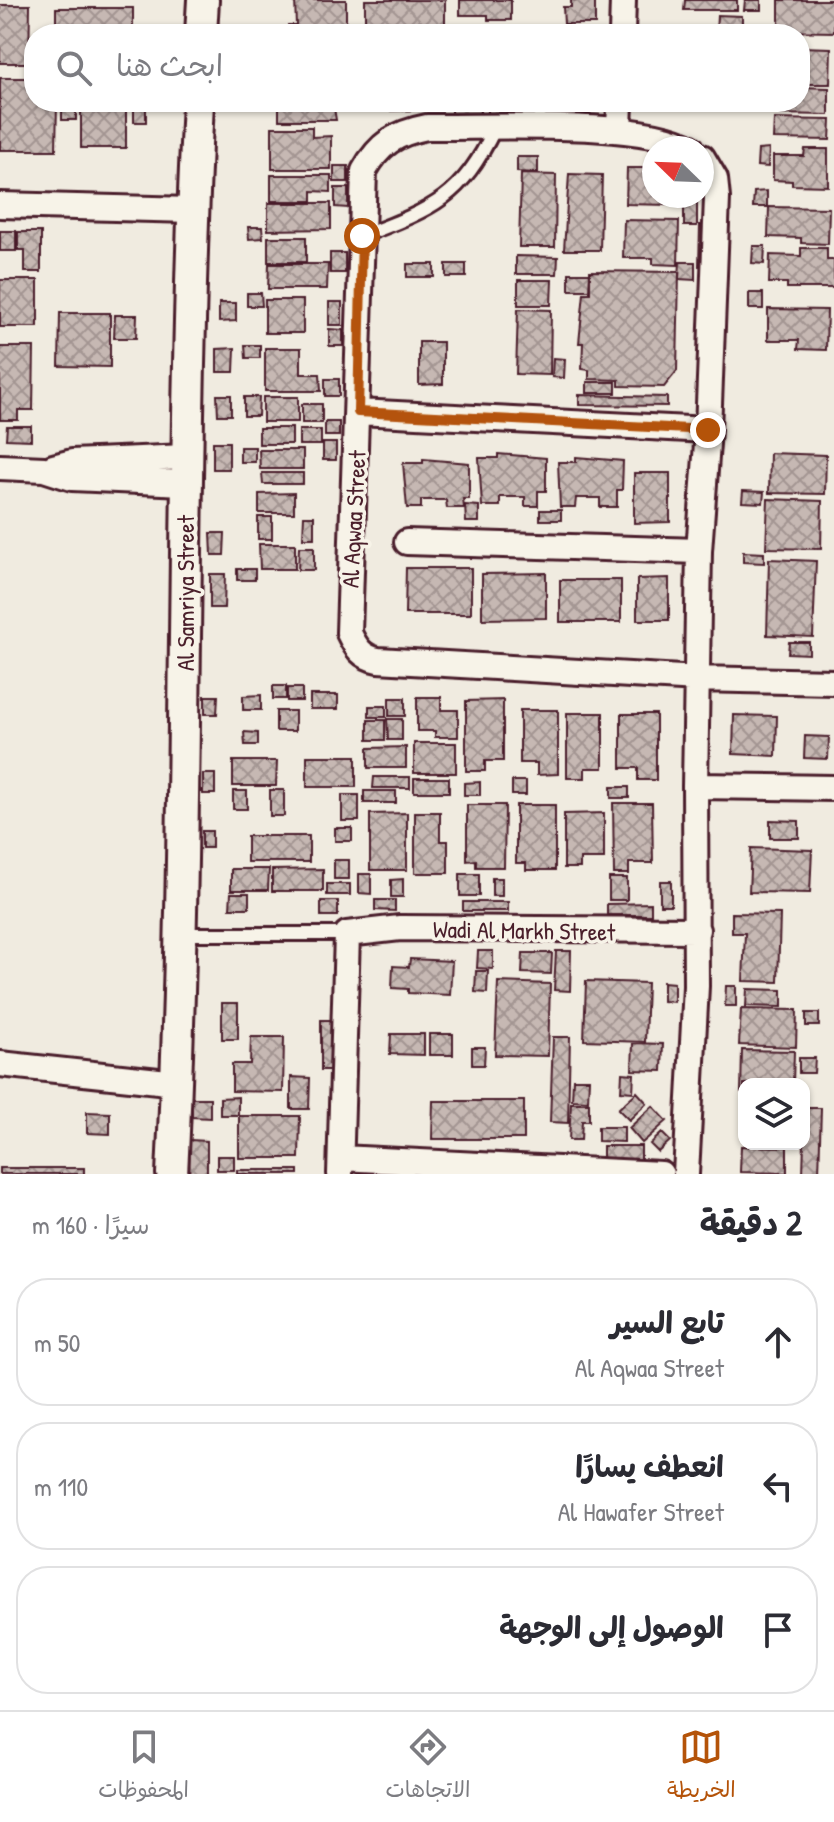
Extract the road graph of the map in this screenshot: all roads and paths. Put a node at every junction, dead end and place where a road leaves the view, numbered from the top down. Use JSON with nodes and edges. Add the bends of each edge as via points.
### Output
{"nodes":[{"id":1,"x":203,"y":0,"type":"edge"},
{"id":2,"x":623,"y":0,"type":"edge"},
{"id":3,"x":202,"y":24,"type":"edge"},
{"id":4,"x":622,"y":24,"type":"edge"},
{"id":5,"x":197,"y":112,"type":"edge"},
{"id":6,"x":620,"y":112,"type":"edge"},
{"id":7,"x":495,"y":128,"type":"junction"},
{"id":8,"x":619,"y":130,"type":"junction"},
{"id":9,"x":648,"y":136,"type":"edge"},
{"id":10,"x":714,"y":177,"type":"edge"},
{"id":11,"x":0,"y":205,"type":"edge"},
{"id":12,"x":192,"y":210,"type":"junction"},
{"id":13,"x":362,"y":236,"type":"junction"},
{"id":14,"x":358,"y":412,"type":"junction"},
{"id":15,"x":708,"y":430,"type":"junction"},
{"id":16,"x":0,"y":467,"type":"edge"},
{"id":17,"x":185,"y":470,"type":"junction"},
{"id":18,"x":407,"y":542,"type":"dead end"},
{"id":19,"x":699,"y":551,"type":"junction"},
{"id":20,"x":698,"y":679,"type":"junction"},
{"id":21,"x":834,"y":682,"type":"edge"},
{"id":22,"x":695,"y":786,"type":"junction"},
{"id":23,"x":834,"y":788,"type":"edge"},
{"id":24,"x":697,"y":930,"type":"junction"},
{"id":25,"x":182,"y":934,"type":"junction"},
{"id":26,"x":347,"y":934,"type":"junction"},
{"id":27,"x":0,"y":1064,"type":"edge"},
{"id":28,"x":177,"y":1083,"type":"junction"},
{"id":29,"x":340,"y":1166,"type":"edge"},
{"id":30,"x":172,"y":1174,"type":"edge"},
{"id":31,"x":661,"y":1174,"type":"edge"},
{"id":32,"x":686,"y":1174,"type":"edge"}],
"edges":[{"from":1,"to":3,"type":"street"},
{"from":2,"to":4,"type":"street"},
{"from":5,"to":12,"type":"street","name":"Al Samriya Street"},
{"from":6,"to":8,"type":"street"},
{"from":7,"to":8,"type":"street","name":"Al Aqwaa Street"},
{"from":7,"to":13,"type":"lane","via":[[466,178],[448,195],[427,210]]},
{"from":7,"to":13,"type":"street","name":"Al Aqwaa Street","via":[[427,127],[385,142],[364,171]]},
{"from":8,"to":9,"type":"street","name":"Al Aqwaa Street"},
{"from":10,"to":15,"type":"street"},
{"from":11,"to":12,"type":"street"},
{"from":12,"to":17,"type":"street","name":"Al Samriya Street"},
{"from":13,"to":14,"type":"street","name":"Al Aqwaa Street"},
{"from":14,"to":15,"type":"street"},
{"from":14,"to":20,"type":"street","name":"Al Aqwaa Street","via":[[348,617],[356,647],[367,658]]},
{"from":15,"to":19,"type":"street"},
{"from":16,"to":17,"type":"street","via":[[44,469],[72,462]]},
{"from":17,"to":25,"type":"street","name":"Al Samriya Street"},
{"from":18,"to":19,"type":"street"},
{"from":19,"to":20,"type":"street"},
{"from":20,"to":21,"type":"street","name":"Al Aqwaa Street"},
{"from":20,"to":22,"type":"street"},
{"from":22,"to":23,"type":"street"},
{"from":22,"to":24,"type":"street"},
{"from":24,"to":26,"type":"street","name":"Wadi Al Markh Street","via":[[400,928]]},
{"from":24,"to":32,"type":"street"},
{"from":25,"to":26,"type":"lane"},
{"from":25,"to":28,"type":"street","name":"Al Samriya Street"},
{"from":26,"to":29,"type":"street"},
{"from":27,"to":28,"type":"street"},
{"from":28,"to":30,"type":"street","name":"Al Samriya Street"},
{"from":29,"to":31,"type":"street"}]}
